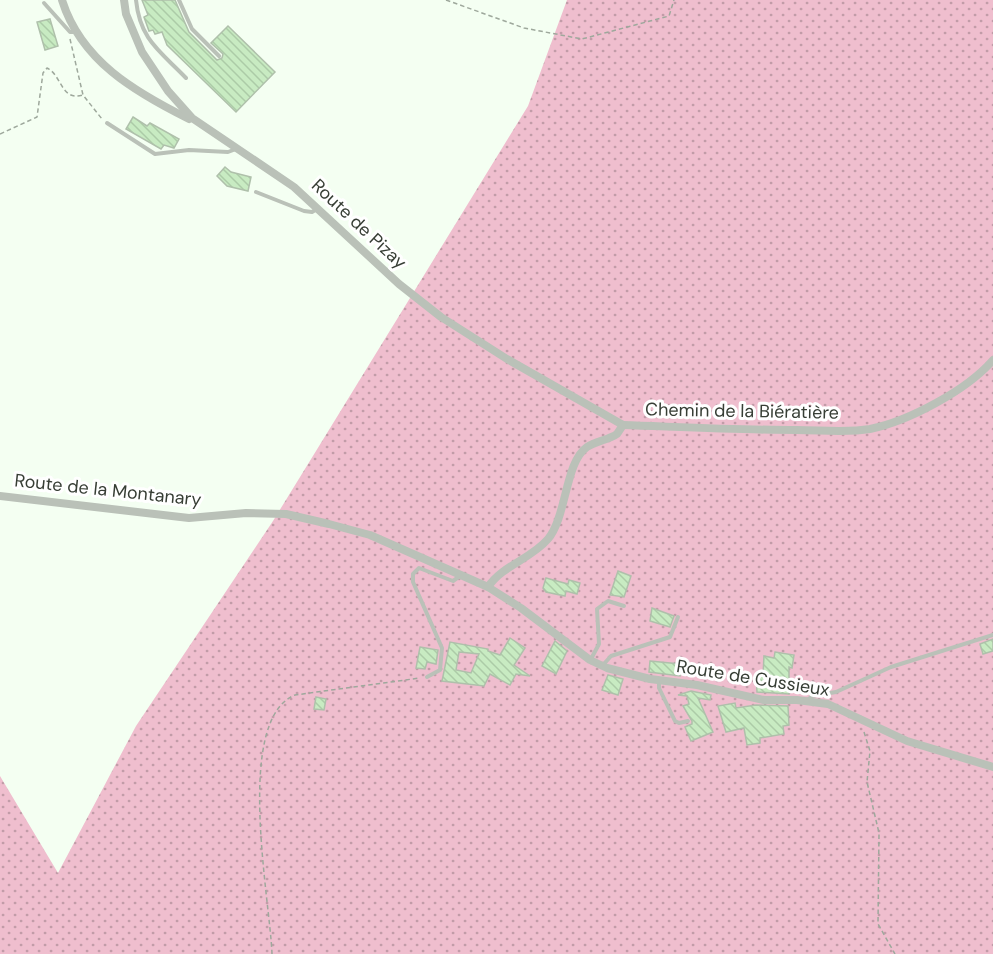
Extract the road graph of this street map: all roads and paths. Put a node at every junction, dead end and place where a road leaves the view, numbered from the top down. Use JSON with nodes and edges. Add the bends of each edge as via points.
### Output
{"nodes":[{"id":1,"x":62,"y":0,"type":"edge"},
{"id":2,"x":124,"y":0,"type":"edge"},
{"id":3,"x":136,"y":0,"type":"edge"},
{"id":4,"x":179,"y":0,"type":"edge"},
{"id":5,"x":446,"y":0,"type":"edge"},
{"id":6,"x":674,"y":0,"type":"edge"},
{"id":7,"x":44,"y":3,"type":"dead end"},
{"id":8,"x":73,"y":32,"type":"junction"},
{"id":9,"x":219,"y":56,"type":"dead end"},
{"id":10,"x":186,"y":78,"type":"dead end"},
{"id":11,"x":168,"y":92,"type":"junction"},
{"id":12,"x":83,"y":95,"type":"junction"},
{"id":13,"x":158,"y":102,"type":"junction"},
{"id":14,"x":192,"y":118,"type":"junction"},
{"id":15,"x":107,"y":123,"type":"joint"},
{"id":16,"x":0,"y":134,"type":"edge"},
{"id":17,"x":237,"y":148,"type":"junction"},
{"id":18,"x":256,"y":192,"type":"dead end"},
{"id":19,"x":318,"y":208,"type":"junction"},
{"id":20,"x":993,"y":360,"type":"edge"},
{"id":21,"x":623,"y":425,"type":"junction"},
{"id":22,"x":0,"y":496,"type":"edge"},
{"id":23,"x":461,"y":575,"type":"junction"},
{"id":24,"x":488,"y":587,"type":"junction"},
{"id":25,"x":624,"y":606,"type":"dead end"},
{"id":26,"x":678,"y":617,"type":"dead end"},
{"id":27,"x":993,"y":635,"type":"edge"},
{"id":28,"x":590,"y":660,"type":"junction"},
{"id":29,"x":603,"y":666,"type":"junction"},
{"id":30,"x":427,"y":677,"type":"joint"},
{"id":31,"x":659,"y":680,"type":"junction"},
{"id":32,"x":808,"y":701,"type":"junction"},
{"id":33,"x":688,"y":721,"type":"dead end"},
{"id":34,"x":865,"y":723,"type":"junction"},
{"id":35,"x":993,"y":767,"type":"edge"},
{"id":36,"x":272,"y":954,"type":"edge"},
{"id":37,"x":895,"y":954,"type":"edge"}],
"edges":[{"from":1,"to":8,"type":"street"},
{"from":2,"to":11,"type":"street","name":"Route de Pizay","via":[[142,52]]},
{"from":3,"to":10,"type":"lane","via":[[144,34]]},
{"from":4,"to":9,"type":"lane","via":[[192,29]]},
{"from":5,"to":6,"type":"path","via":[[524,28],[582,39],[669,16]]},
{"from":7,"to":8,"type":"lane"},
{"from":8,"to":12,"type":"path","via":[[73,58]]},
{"from":8,"to":13,"type":"street","via":[[117,77]]},
{"from":11,"to":13,"type":"street"},
{"from":11,"to":14,"type":"street","name":"Route de Pizay"},
{"from":12,"to":15,"type":"path"},
{"from":12,"to":16,"type":"path","via":[[74,97],[67,93],[47,68],[37,117]]},
{"from":13,"to":14,"type":"street"},
{"from":14,"to":17,"type":"street","name":"Route de Pizay"},
{"from":15,"to":17,"type":"lane","via":[[155,154],[189,150],[228,152]]},
{"from":17,"to":19,"type":"street","name":"Route de Pizay"},
{"from":18,"to":19,"type":"lane","via":[[304,211]]},
{"from":19,"to":21,"type":"street","name":"Route de Pizay","via":[[441,318]]},
{"from":20,"to":21,"type":"street","name":"Chemin de la Biératière","via":[[969,381],[929,405],[868,429]]},
{"from":21,"to":24,"type":"street","name":"Chemin de la Biératière","via":[[617,435],[594,443],[581,453],[557,524],[546,542],[500,572]]},
{"from":22,"to":23,"type":"street","name":"Route de la Montanary","via":[[189,518],[286,514],[370,535]]},
{"from":23,"to":24,"type":"street","name":"Route de la Montanary"},
{"from":23,"to":30,"type":"lane","via":[[453,581],[419,568],[413,574],[442,648],[440,670]]},
{"from":24,"to":28,"type":"street","name":"Route de Cussieux"},
{"from":25,"to":28,"type":"lane","via":[[608,601],[597,609],[599,644]]},
{"from":26,"to":29,"type":"lane","via":[[670,637],[611,656]]},
{"from":27,"to":32,"type":"lane","via":[[891,666],[836,692],[812,696]]},
{"from":28,"to":29,"type":"street","name":"Route de Cussieux"},
{"from":29,"to":31,"type":"street","name":"Route de Cussieux"},
{"from":30,"to":36,"type":"path","via":[[295,695],[284,700],[273,713],[262,748],[260,795]]},
{"from":31,"to":32,"type":"street","name":"Route de Cussieux","via":[[764,700]]},
{"from":31,"to":33,"type":"lane","via":[[675,721]]},
{"from":32,"to":34,"type":"street","name":"Route de Cussieux","via":[[828,704]]},
{"from":34,"to":35,"type":"street","name":"Route de Cussieux","via":[[934,750]]},
{"from":34,"to":37,"type":"path","via":[[863,730],[870,751],[867,782],[879,833],[878,924]]}]}
